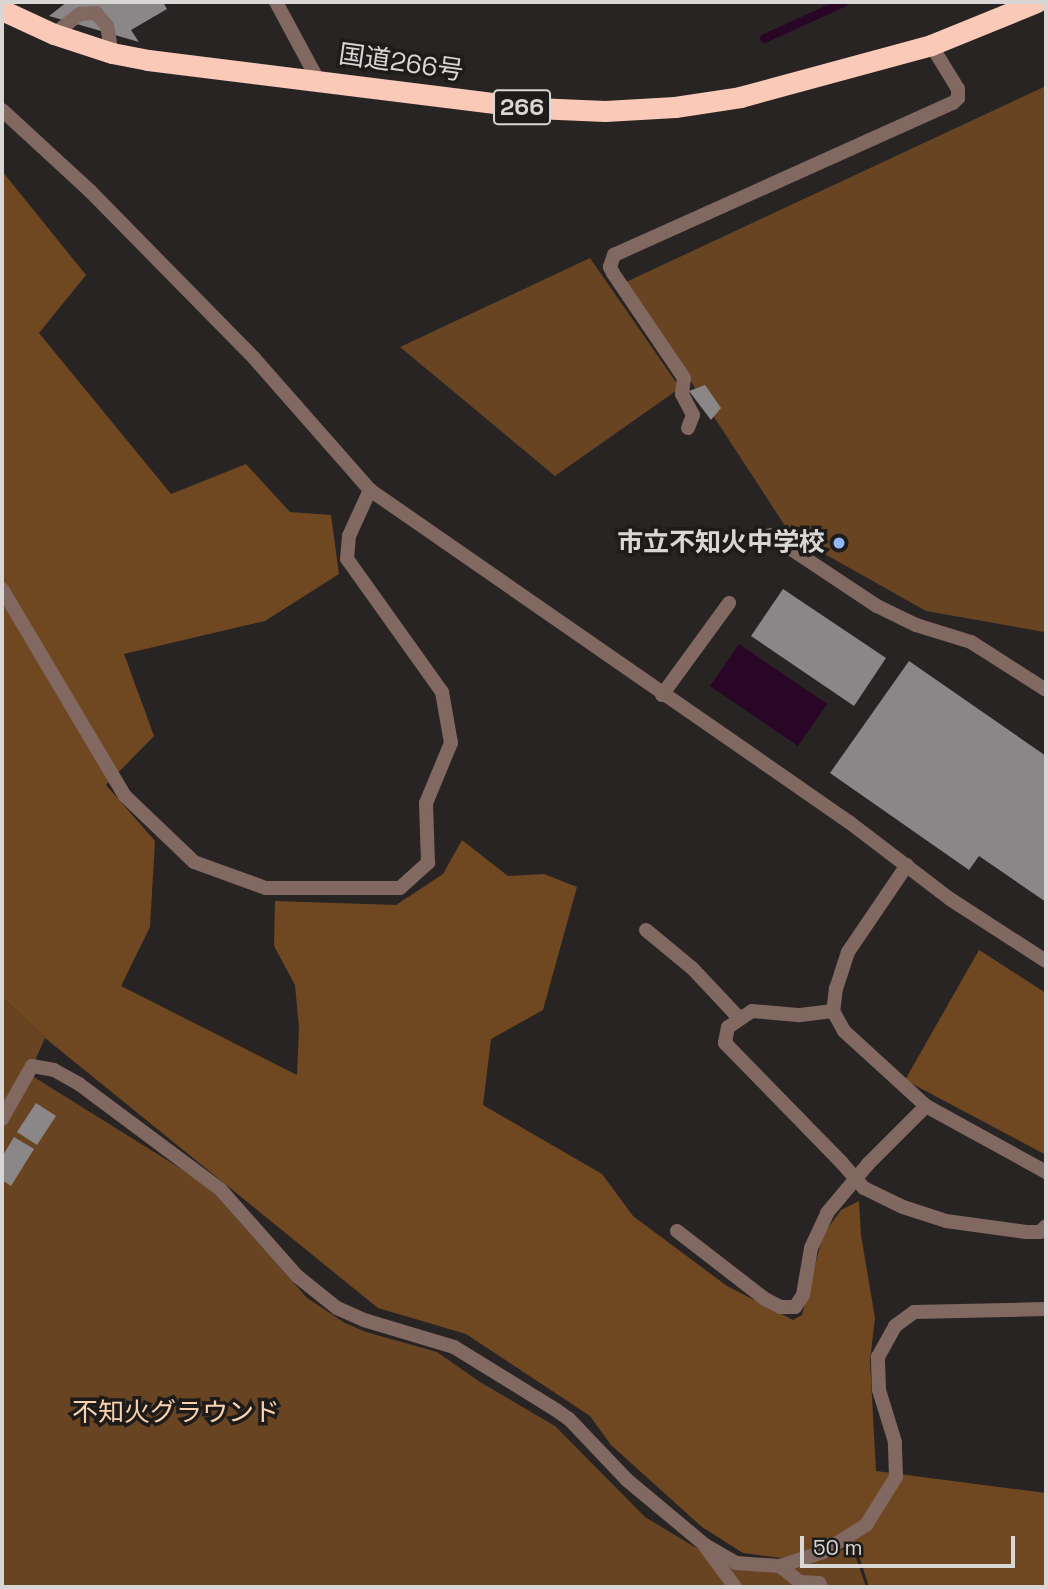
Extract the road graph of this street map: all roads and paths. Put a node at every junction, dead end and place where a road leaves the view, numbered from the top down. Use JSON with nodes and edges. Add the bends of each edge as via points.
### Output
{"nodes":[{"id":1,"x":276,"y":2,"type":"edge"},
{"id":2,"x":1037,"y":2,"type":"edge"},
{"id":3,"x":2,"y":10,"type":"edge"},
{"id":4,"x":54,"y":34,"type":"junction"},
{"id":5,"x":932,"y":45,"type":"junction"},
{"id":6,"x":112,"y":53,"type":"junction"},
{"id":7,"x":318,"y":80,"type":"junction"},
{"id":8,"x":2,"y":110,"type":"edge"},
{"id":9,"x":688,"y":428,"type":"dead end"},
{"id":10,"x":370,"y":490,"type":"junction"},
{"id":11,"x":770,"y":535,"type":"dead end"},
{"id":12,"x":2,"y":589,"type":"edge"},
{"id":13,"x":729,"y":603,"type":"dead end"},
{"id":14,"x":1046,"y":690,"type":"edge"},
{"id":15,"x":662,"y":695,"type":"junction"},
{"id":16,"x":907,"y":865,"type":"junction"},
{"id":17,"x":646,"y":930,"type":"dead end"},
{"id":18,"x":1046,"y":961,"type":"edge"},
{"id":19,"x":833,"y":1011,"type":"junction"},
{"id":20,"x":738,"y":1017,"type":"junction"},
{"id":21,"x":926,"y":1106,"type":"junction"},
{"id":22,"x":2,"y":1119,"type":"edge"},
{"id":23,"x":1046,"y":1171,"type":"edge"},
{"id":24,"x":1046,"y":1227,"type":"edge"},
{"id":25,"x":677,"y":1231,"type":"dead end"},
{"id":26,"x":1046,"y":1310,"type":"edge"},
{"id":27,"x":705,"y":1545,"type":"junction"},
{"id":28,"x":780,"y":1566,"type":"junction"},
{"id":29,"x":735,"y":1587,"type":"edge"},
{"id":30,"x":821,"y":1587,"type":"edge"}],
"edges":[{"from":1,"to":7,"type":"street"},
{"from":2,"to":5,"type":"highway","name":"国道266号","number":"266"},
{"from":3,"to":4,"type":"highway","name":"国道266号","number":"266"},
{"from":4,"to":6,"type":"highway","name":"国道266号","number":"266"},
{"from":4,"to":6,"type":"street","via":[[80,14],[96,13],[107,26]]},
{"from":5,"to":7,"type":"highway","name":"国道266号","number":"266","via":[[740,97],[605,111],[535,108]]},
{"from":5,"to":9,"type":"street","via":[[958,89],[953,103],[614,255],[610,267],[684,378],[682,394],[693,415]]},
{"from":6,"to":7,"type":"highway","name":"国道266号","number":"266"},
{"from":8,"to":10,"type":"street","via":[[90,191],[254,358]]},
{"from":10,"to":12,"type":"street","via":[[349,536],[346,559],[442,692],[451,743],[426,803],[428,863],[400,888],[266,888],[194,862],[125,796]]},
{"from":10,"to":15,"type":"street"},
{"from":11,"to":14,"type":"street","via":[[877,606],[916,625],[971,642]]},
{"from":13,"to":15,"type":"street"},
{"from":15,"to":16,"type":"street"},
{"from":16,"to":18,"type":"street"},
{"from":16,"to":19,"type":"street","via":[[848,953]]},
{"from":17,"to":20,"type":"street","via":[[693,969]]},
{"from":19,"to":20,"type":"street","via":[[798,1015],[752,1011]]},
{"from":19,"to":21,"type":"street","via":[[844,1031]]},
{"from":20,"to":24,"type":"street","bridge":true,"via":[[728,1027],[725,1043],[864,1188],[946,1221],[1026,1233]]},
{"from":21,"to":23,"type":"street"},
{"from":21,"to":25,"type":"street","via":[[827,1213],[811,1248],[803,1295],[795,1307],[781,1307],[765,1299]]},
{"from":22,"to":27,"type":"street","via":[[32,1066],[54,1070],[79,1084],[220,1188],[297,1276],[337,1308],[454,1347],[556,1410],[627,1480]]},
{"from":26,"to":28,"type":"street","via":[[914,1312],[895,1326],[878,1357],[879,1390],[895,1442],[896,1477],[866,1525],[823,1552]]},
{"from":27,"to":28,"type":"street","via":[[736,1563]]},
{"from":27,"to":29,"type":"street"},
{"from":28,"to":30,"type":"street","via":[[800,1582]]}]}
